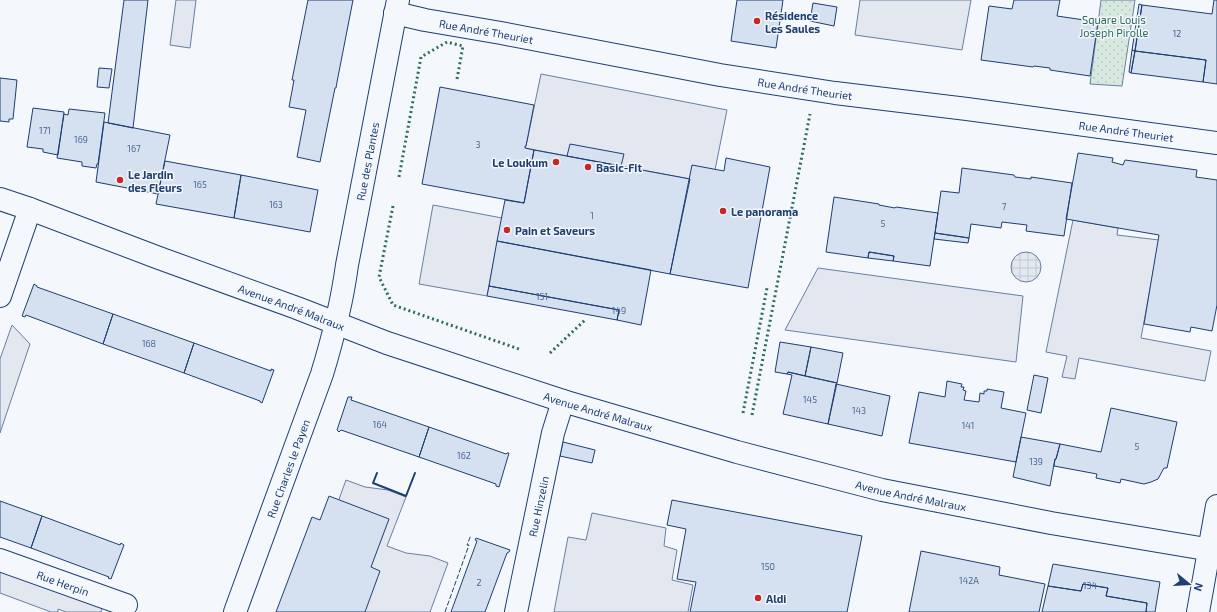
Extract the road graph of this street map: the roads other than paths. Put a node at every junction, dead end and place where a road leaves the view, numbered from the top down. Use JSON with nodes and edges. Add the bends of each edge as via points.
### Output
{"nodes":[{"id":1,"x":397,"y":6,"type":"edge"},
{"id":2,"x":1217,"y":143,"type":"edge"},
{"id":3,"x":0,"y":199,"type":"edge"},
{"id":4,"x":30,"y":209,"type":"junction"},
{"id":5,"x":0,"y":296,"type":"edge"},
{"id":6,"x":336,"y":323,"type":"junction"},
{"id":7,"x":563,"y":401,"type":"junction"},
{"id":8,"x":1217,"y":506,"type":"edge"},
{"id":9,"x":1213,"y":550,"type":"edge"},
{"id":10,"x":0,"y":560,"type":"edge"},
{"id":11,"x":126,"y":605,"type":"dead end"},
{"id":12,"x":235,"y":612,"type":"edge"},
{"id":13,"x":516,"y":612,"type":"edge"},
{"id":14,"x":1198,"y":612,"type":"edge"}],
"edges":[{"from":1,"to":2,"type":"street","name":"Rue André Theuriet","via":[[424,20],[720,75],[835,94]]},
{"from":1,"to":6,"type":"street","name":"Rue des Plantes"},
{"from":3,"to":4,"type":"street","name":"Avenue André Malraux"},
{"from":4,"to":5,"type":"street"},
{"from":4,"to":6,"type":"street","name":"Avenue André Malraux"},
{"from":6,"to":7,"type":"street","name":"Avenue André Malraux","via":[[387,343]]},
{"from":6,"to":12,"type":"street","name":"Rue Charles le Payen","via":[[322,374]]},
{"from":7,"to":9,"type":"street","name":"Avenue André Malraux","via":[[737,452],[882,490],[1051,523]]},
{"from":7,"to":13,"type":"street","name":"Rue Hinzelin","via":[[553,433]]},
{"from":8,"to":9,"type":"street"},
{"from":9,"to":14,"type":"street"},
{"from":10,"to":11,"type":"street","name":"Rue Herpin"}]}
